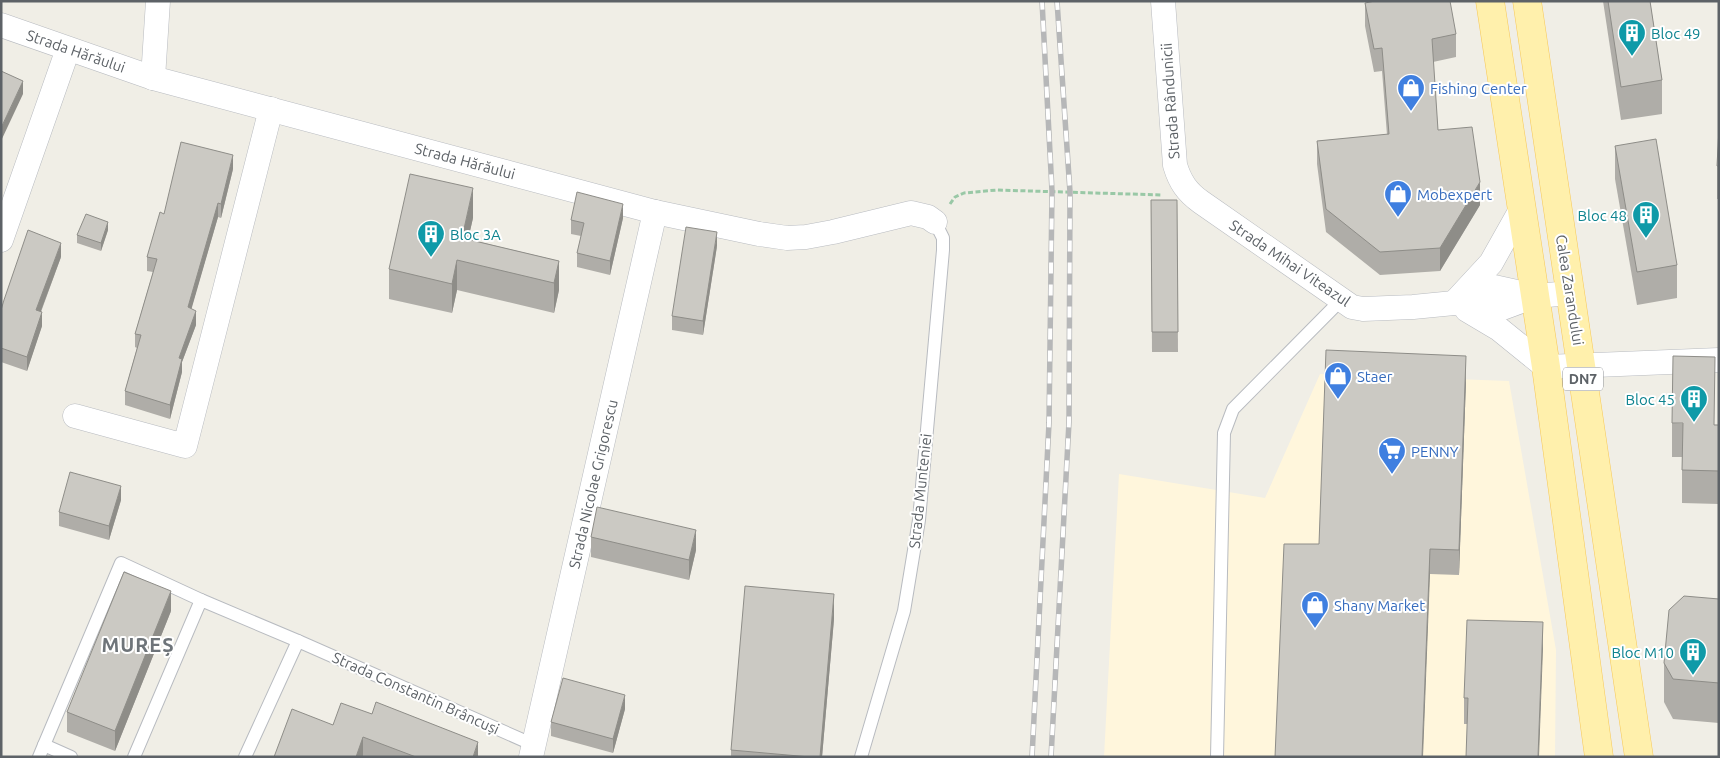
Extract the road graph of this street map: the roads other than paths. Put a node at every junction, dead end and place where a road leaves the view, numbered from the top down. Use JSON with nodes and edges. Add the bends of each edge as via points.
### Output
{"nodes":[{"id":1,"x":158,"y":1,"type":"edge"},
{"id":2,"x":1163,"y":1,"type":"edge"},
{"id":3,"x":1490,"y":1,"type":"edge"},
{"id":4,"x":1527,"y":1,"type":"edge"},
{"id":5,"x":1,"y":25,"type":"edge"},
{"id":6,"x":68,"y":49,"type":"junction"},
{"id":7,"x":153,"y":78,"type":"junction"},
{"id":8,"x":271,"y":109,"type":"junction"},
{"id":9,"x":1192,"y":196,"type":"joint"},
{"id":10,"x":1522,"y":208,"type":"junction"},
{"id":11,"x":655,"y":212,"type":"junction"},
{"id":12,"x":935,"y":222,"type":"joint"},
{"id":13,"x":1,"y":240,"type":"edge"},
{"id":14,"x":1571,"y":292,"type":"junction"},
{"id":15,"x":1535,"y":296,"type":"junction"},
{"id":16,"x":1341,"y":300,"type":"junction"},
{"id":17,"x":1454,"y":303,"type":"junction"},
{"id":18,"x":1719,"y":360,"type":"edge"},
{"id":19,"x":1546,"y":367,"type":"junction"},
{"id":20,"x":1582,"y":367,"type":"junction"},
{"id":21,"x":75,"y":416,"type":"dead end"},
{"id":22,"x":201,"y":600,"type":"junction"},
{"id":23,"x":298,"y":640,"type":"junction"},
{"id":24,"x":42,"y":751,"type":"edge"},
{"id":25,"x":532,"y":751,"type":"edge"},
{"id":26,"x":70,"y":757,"type":"edge"},
{"id":27,"x":134,"y":757,"type":"edge"},
{"id":28,"x":244,"y":757,"type":"edge"},
{"id":29,"x":861,"y":757,"type":"edge"},
{"id":30,"x":1216,"y":757,"type":"edge"},
{"id":31,"x":1599,"y":757,"type":"edge"},
{"id":32,"x":1639,"y":757,"type":"edge"}],
"edges":[{"from":1,"to":7,"type":"street"},
{"from":2,"to":9,"type":"street","name":"Strada Rândunicii","via":[[1175,165],[1181,182]]},
{"from":3,"to":10,"type":"main road","number":"DN7"},
{"from":4,"to":14,"type":"main road","name":"Calea Zarandului","number":"DN7"},
{"from":5,"to":6,"type":"street","name":"Strada Hărăului"},
{"from":6,"to":7,"type":"street","name":"Strada Hărăului"},
{"from":6,"to":13,"type":"street"},
{"from":7,"to":8,"type":"street","name":"Strada Hărăului"},
{"from":8,"to":11,"type":"street","name":"Strada Hărăului"},
{"from":8,"to":21,"type":"street","via":[[185,446]]},
{"from":9,"to":16,"type":"street","name":"Strada Mihai Viteazul"},
{"from":10,"to":15,"type":"main road","number":"DN7"},
{"from":10,"to":17,"type":"street","via":[[1491,263]]},
{"from":11,"to":12,"type":"street","name":"Strada Hărăului","via":[[787,238],[833,232],[911,213]]},
{"from":11,"to":25,"type":"street","name":"Strada Nicolae Grigorescu"},
{"from":12,"to":29,"type":"lane","name":"Strada Munteniei","via":[[943,238],[943,250],[919,520],[904,611]]},
{"from":14,"to":15,"type":"street","name":"Strada Mihai Viteazul"},
{"from":14,"to":20,"type":"main road","name":"Calea Zarandului","number":"DN7"},
{"from":15,"to":17,"type":"street","name":"Strada Mihai Viteazul","via":[[1494,287]]},
{"from":15,"to":19,"type":"main road","number":"DN7"},
{"from":16,"to":17,"type":"street","name":"Strada Mihai Viteazul","via":[[1363,309]]},
{"from":16,"to":30,"type":"lane","via":[[1233,409],[1224,433]]},
{"from":17,"to":19,"type":"street","via":[[1499,329]]},
{"from":18,"to":20,"type":"street"},
{"from":19,"to":20,"type":"street"},
{"from":19,"to":31,"type":"main road","number":"DN7"},
{"from":20,"to":32,"type":"main road","name":"Calea Zarandului","number":"DN7"},
{"from":22,"to":23,"type":"lane","name":"Strada Constantin Brâncuși"},
{"from":22,"to":24,"type":"lane","name":"Strada Constantin Brâncuși","via":[[121,563]]},
{"from":22,"to":27,"type":"lane"},
{"from":23,"to":25,"type":"lane","name":"Strada Constantin Brâncuși"},
{"from":23,"to":28,"type":"lane"},
{"from":24,"to":26,"type":"lane","name":"Strada Constantin Brâncuși"}]}
